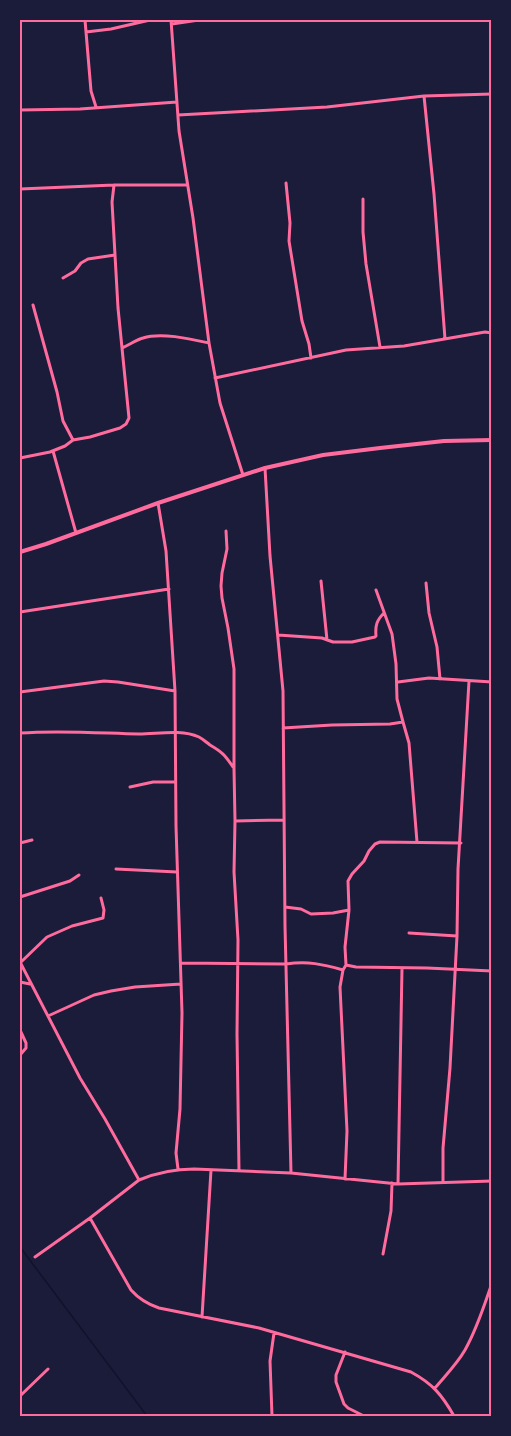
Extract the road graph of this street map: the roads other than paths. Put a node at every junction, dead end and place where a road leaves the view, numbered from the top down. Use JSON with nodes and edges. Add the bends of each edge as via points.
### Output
{"nodes":[{"id":1,"x":85,"y":20,"type":"edge"},
{"id":2,"x":150,"y":20,"type":"edge"},
{"id":3,"x":199,"y":20,"type":"edge"},
{"id":4,"x":172,"y":22,"type":"edge"},
{"id":5,"x":86,"y":32,"type":"junction"},
{"id":6,"x":492,"y":94,"type":"edge"},
{"id":7,"x":424,"y":96,"type":"junction"},
{"id":8,"x":177,"y":102,"type":"junction"},
{"id":9,"x":96,"y":107,"type":"junction"},
{"id":10,"x":20,"y":110,"type":"edge"},
{"id":11,"x":178,"y":115,"type":"junction"},
{"id":12,"x":286,"y":183,"type":"dead end"},
{"id":13,"x":187,"y":184,"type":"junction"},
{"id":14,"x":114,"y":185,"type":"junction"},
{"id":15,"x":20,"y":189,"type":"edge"},
{"id":16,"x":363,"y":199,"type":"dead end"},
{"id":17,"x":115,"y":255,"type":"junction"},
{"id":18,"x":63,"y":278,"type":"dead end"},
{"id":19,"x":33,"y":306,"type":"dead end"},
{"id":20,"x":492,"y":333,"type":"edge"},
{"id":21,"x":445,"y":339,"type":"junction"},
{"id":22,"x":209,"y":344,"type":"junction"},
{"id":23,"x":380,"y":347,"type":"junction"},
{"id":24,"x":122,"y":348,"type":"junction"},
{"id":25,"x":311,"y":357,"type":"junction"},
{"id":26,"x":215,"y":378,"type":"junction"},
{"id":27,"x":73,"y":440,"type":"junction"},
{"id":28,"x":492,"y":440,"type":"edge"},
{"id":29,"x":53,"y":451,"type":"junction"},
{"id":30,"x":20,"y":458,"type":"edge"},
{"id":31,"x":265,"y":468,"type":"junction"},
{"id":32,"x":243,"y":476,"type":"junction"},
{"id":33,"x":158,"y":503,"type":"junction"},
{"id":34,"x":226,"y":531,"type":"dead end"},
{"id":35,"x":76,"y":533,"type":"junction"},
{"id":36,"x":20,"y":552,"type":"edge"},
{"id":37,"x":321,"y":580,"type":"dead end"},
{"id":38,"x":426,"y":583,"type":"dead end"},
{"id":39,"x":169,"y":589,"type":"junction"},
{"id":40,"x":376,"y":590,"type":"dead end"},
{"id":41,"x":20,"y":612,"type":"edge"},
{"id":42,"x":384,"y":613,"type":"junction"},
{"id":43,"x":278,"y":635,"type":"junction"},
{"id":44,"x":327,"y":640,"type":"junction"},
{"id":45,"x":440,"y":679,"type":"junction"},
{"id":46,"x":469,"y":681,"type":"junction"},
{"id":47,"x":397,"y":682,"type":"junction"},
{"id":48,"x":492,"y":682,"type":"edge"},
{"id":49,"x":175,"y":691,"type":"junction"},
{"id":50,"x":20,"y":692,"type":"edge"},
{"id":51,"x":403,"y":722,"type":"junction"},
{"id":52,"x":283,"y":728,"type":"junction"},
{"id":53,"x":20,"y":733,"type":"edge"},
{"id":54,"x":176,"y":733,"type":"junction"},
{"id":55,"x":234,"y":769,"type":"junction"},
{"id":56,"x":176,"y":782,"type":"junction"},
{"id":57,"x":130,"y":787,"type":"dead end"},
{"id":58,"x":284,"y":820,"type":"junction"},
{"id":59,"x":235,"y":821,"type":"junction"},
{"id":60,"x":32,"y":840,"type":"dead end"},
{"id":61,"x":417,"y":842,"type":"junction"},
{"id":62,"x":20,"y":843,"type":"edge"},
{"id":63,"x":460,"y":843,"type":"junction"},
{"id":64,"x":116,"y":869,"type":"dead end"},
{"id":65,"x":178,"y":872,"type":"junction"},
{"id":66,"x":79,"y":875,"type":"dead end"},
{"id":67,"x":20,"y":897,"type":"edge"},
{"id":68,"x":101,"y":898,"type":"dead end"},
{"id":69,"x":285,"y":907,"type":"junction"},
{"id":70,"x":349,"y":910,"type":"junction"},
{"id":71,"x":410,"y":933,"type":"dead end"},
{"id":72,"x":457,"y":936,"type":"junction"},
{"id":73,"x":20,"y":962,"type":"edge"},
{"id":74,"x":181,"y":963,"type":"junction"},
{"id":75,"x":238,"y":964,"type":"junction"},
{"id":76,"x":286,"y":964,"type":"junction"},
{"id":77,"x":346,"y":965,"type":"junction"},
{"id":78,"x":402,"y":968,"type":"junction"},
{"id":79,"x":454,"y":969,"type":"junction"},
{"id":80,"x":343,"y":970,"type":"junction"},
{"id":81,"x":492,"y":971,"type":"edge"},
{"id":82,"x":20,"y":982,"type":"edge"},
{"id":83,"x":30,"y":984,"type":"junction"},
{"id":84,"x":181,"y":984,"type":"junction"},
{"id":85,"x":48,"y":1016,"type":"junction"},
{"id":86,"x":20,"y":1030,"type":"edge"},
{"id":87,"x":20,"y":1055,"type":"edge"},
{"id":88,"x":178,"y":1169,"type":"junction"},
{"id":89,"x":211,"y":1170,"type":"junction"},
{"id":90,"x":239,"y":1171,"type":"junction"},
{"id":91,"x":291,"y":1173,"type":"junction"},
{"id":92,"x":345,"y":1179,"type":"junction"},
{"id":93,"x":139,"y":1180,"type":"junction"},
{"id":94,"x":492,"y":1180,"type":"edge"},
{"id":95,"x":443,"y":1182,"type":"junction"},
{"id":96,"x":392,"y":1183,"type":"junction"},
{"id":97,"x":398,"y":1184,"type":"junction"},
{"id":98,"x":90,"y":1218,"type":"junction"},
{"id":99,"x":383,"y":1254,"type":"dead end"},
{"id":100,"x":35,"y":1257,"type":"dead end"},
{"id":101,"x":492,"y":1283,"type":"edge"},
{"id":102,"x":202,"y":1317,"type":"junction"},
{"id":103,"x":274,"y":1333,"type":"junction"},
{"id":104,"x":345,"y":1352,"type":"junction"},
{"id":105,"x":48,"y":1369,"type":"dead end"},
{"id":106,"x":435,"y":1388,"type":"junction"},
{"id":107,"x":20,"y":1396,"type":"edge"},
{"id":108,"x":272,"y":1416,"type":"edge"},
{"id":109,"x":362,"y":1416,"type":"edge"},
{"id":110,"x":454,"y":1416,"type":"edge"}],
"edges":[{"from":1,"to":5,"type":"street"},
{"from":2,"to":5,"type":"street"},
{"from":3,"to":4,"type":"street"},
{"from":4,"to":8,"type":"street"},
{"from":5,"to":9,"type":"street"},
{"from":6,"to":7,"type":"street"},
{"from":7,"to":11,"type":"street","via":[[327,107]]},
{"from":7,"to":21,"type":"street"},
{"from":8,"to":9,"type":"street"},
{"from":8,"to":11,"type":"street"},
{"from":9,"to":10,"type":"street"},
{"from":11,"to":13,"type":"street"},
{"from":12,"to":25,"type":"street","via":[[289,241]]},
{"from":13,"to":14,"type":"street"},
{"from":13,"to":22,"type":"street"},
{"from":14,"to":15,"type":"street"},
{"from":14,"to":17,"type":"street"},
{"from":16,"to":23,"type":"street","via":[[366,264]]},
{"from":17,"to":18,"type":"street","via":[[88,259]]},
{"from":17,"to":24,"type":"street"},
{"from":19,"to":27,"type":"street","via":[[63,421]]},
{"from":20,"to":21,"type":"street"},
{"from":21,"to":23,"type":"street"},
{"from":22,"to":24,"type":"street","via":[[154,336]]},
{"from":22,"to":26,"type":"street"},
{"from":23,"to":25,"type":"street"},
{"from":24,"to":27,"type":"street","via":[[129,418],[126,424]]},
{"from":25,"to":26,"type":"street"},
{"from":26,"to":32,"type":"street"},
{"from":27,"to":29,"type":"street"},
{"from":28,"to":31,"type":"street","via":[[371,449]]},
{"from":29,"to":30,"type":"street"},
{"from":29,"to":35,"type":"street"},
{"from":31,"to":32,"type":"street"},
{"from":31,"to":43,"type":"street"},
{"from":32,"to":33,"type":"street"},
{"from":33,"to":35,"type":"street"},
{"from":33,"to":39,"type":"street"},
{"from":34,"to":55,"type":"street","via":[[222,598],[234,669]]},
{"from":35,"to":36,"type":"street"},
{"from":37,"to":44,"type":"street"},
{"from":38,"to":45,"type":"street"},
{"from":39,"to":41,"type":"street"},
{"from":39,"to":49,"type":"street"},
{"from":40,"to":42,"type":"street"},
{"from":42,"to":44,"type":"street","via":[[375,625],[375,637],[352,642]]},
{"from":42,"to":47,"type":"street","via":[[392,634]]},
{"from":43,"to":44,"type":"street"},
{"from":43,"to":52,"type":"street"},
{"from":45,"to":46,"type":"street"},
{"from":45,"to":47,"type":"street"},
{"from":46,"to":48,"type":"street"},
{"from":46,"to":63,"type":"street"},
{"from":47,"to":51,"type":"street"},
{"from":49,"to":50,"type":"street","via":[[104,681]]},
{"from":49,"to":54,"type":"street"},
{"from":51,"to":52,"type":"street"},
{"from":51,"to":61,"type":"street","via":[[409,743]]},
{"from":52,"to":58,"type":"street"},
{"from":53,"to":54,"type":"street"},
{"from":54,"to":55,"type":"street","via":[[200,738],[223,752]]},
{"from":54,"to":56,"type":"street"},
{"from":55,"to":59,"type":"street"},
{"from":56,"to":57,"type":"street"},
{"from":56,"to":65,"type":"street"},
{"from":58,"to":59,"type":"street"},
{"from":58,"to":69,"type":"street"},
{"from":59,"to":75,"type":"street"},
{"from":60,"to":62,"type":"street"},
{"from":61,"to":63,"type":"street"},
{"from":61,"to":70,"type":"street","via":[[375,844],[348,881]]},
{"from":63,"to":72,"type":"street"},
{"from":64,"to":65,"type":"street"},
{"from":65,"to":74,"type":"street"},
{"from":66,"to":67,"type":"street"},
{"from":68,"to":73,"type":"street","via":[[102,918],[47,938]]},
{"from":69,"to":70,"type":"street","via":[[311,914]]},
{"from":69,"to":76,"type":"street"},
{"from":70,"to":77,"type":"street"},
{"from":71,"to":72,"type":"street"},
{"from":72,"to":79,"type":"street"},
{"from":73,"to":83,"type":"street"},
{"from":74,"to":75,"type":"street"},
{"from":74,"to":84,"type":"street"},
{"from":75,"to":76,"type":"street"},
{"from":75,"to":90,"type":"street"},
{"from":76,"to":80,"type":"street","via":[[318,963]]},
{"from":76,"to":91,"type":"street"},
{"from":77,"to":78,"type":"street"},
{"from":77,"to":80,"type":"street"},
{"from":78,"to":79,"type":"street"},
{"from":78,"to":97,"type":"street"},
{"from":79,"to":81,"type":"street"},
{"from":79,"to":95,"type":"street"},
{"from":80,"to":92,"type":"street","via":[[340,987],[347,1131]]},
{"from":82,"to":83,"type":"street"},
{"from":83,"to":85,"type":"street"},
{"from":84,"to":85,"type":"street","via":[[94,995]]},
{"from":84,"to":88,"type":"street"},
{"from":85,"to":93,"type":"street"},
{"from":86,"to":87,"type":"street","via":[[26,1043]]},
{"from":88,"to":89,"type":"street"},
{"from":88,"to":93,"type":"street"},
{"from":89,"to":90,"type":"street"},
{"from":89,"to":102,"type":"street"},
{"from":90,"to":91,"type":"street"},
{"from":91,"to":92,"type":"street"},
{"from":92,"to":96,"type":"street"},
{"from":93,"to":98,"type":"street"},
{"from":94,"to":95,"type":"street"},
{"from":95,"to":97,"type":"street"},
{"from":96,"to":97,"type":"street"},
{"from":96,"to":99,"type":"street"},
{"from":98,"to":100,"type":"street"},
{"from":98,"to":102,"type":"street","via":[[125,1280],[145,1303]]},
{"from":101,"to":106,"type":"street","via":[[465,1349]]},
{"from":102,"to":103,"type":"street"},
{"from":103,"to":104,"type":"street"},
{"from":103,"to":108,"type":"street","via":[[270,1361]]},
{"from":104,"to":106,"type":"street","via":[[411,1372]]},
{"from":104,"to":109,"type":"street","via":[[336,1382],[344,1404]]},
{"from":105,"to":107,"type":"street"},
{"from":106,"to":110,"type":"street"}]}
